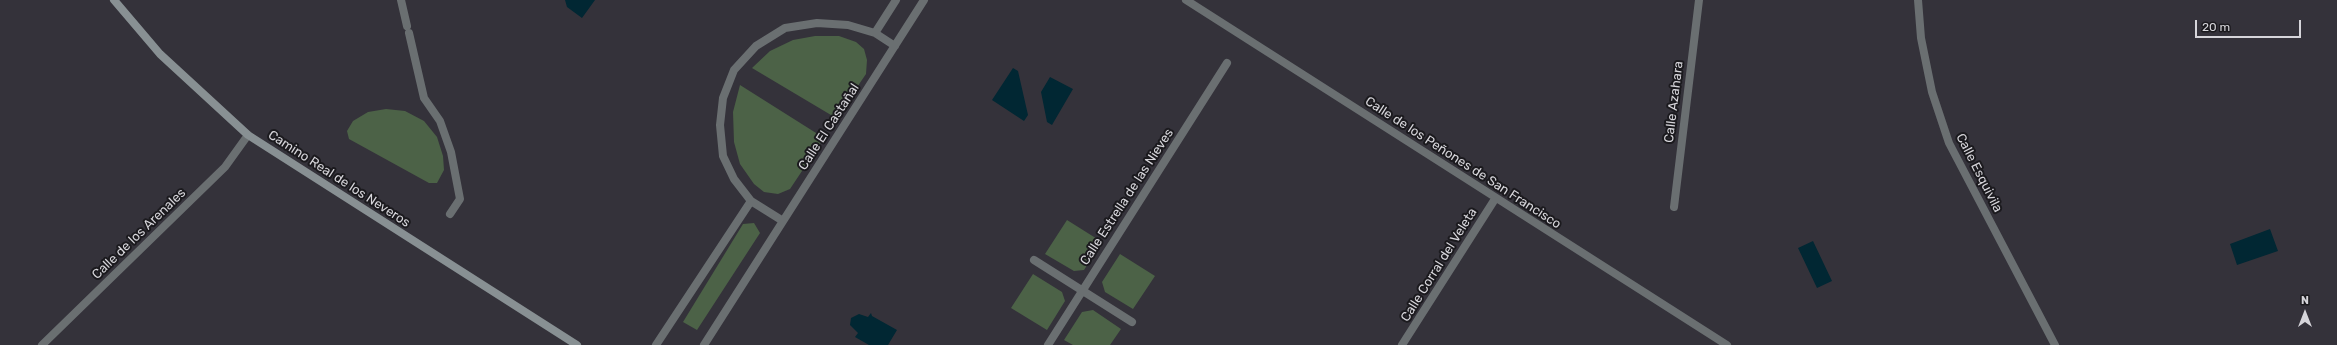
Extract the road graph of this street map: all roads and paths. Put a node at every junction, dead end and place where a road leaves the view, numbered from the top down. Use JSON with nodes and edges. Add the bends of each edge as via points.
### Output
{"nodes":[{"id":1,"x":114,"y":0,"type":"edge"},
{"id":2,"x":401,"y":0,"type":"edge"},
{"id":3,"x":896,"y":0,"type":"edge"},
{"id":4,"x":924,"y":0,"type":"edge"},
{"id":5,"x":1186,"y":0,"type":"edge"},
{"id":6,"x":1699,"y":0,"type":"edge"},
{"id":7,"x":1918,"y":0,"type":"edge"},
{"id":8,"x":875,"y":33,"type":"junction"},
{"id":9,"x":895,"y":46,"type":"junction"},
{"id":10,"x":1227,"y":63,"type":"dead end"},
{"id":11,"x":248,"y":135,"type":"junction"},
{"id":12,"x":1495,"y":198,"type":"junction"},
{"id":13,"x":751,"y":201,"type":"junction"},
{"id":14,"x":1674,"y":207,"type":"dead end"},
{"id":15,"x":450,"y":214,"type":"dead end"},
{"id":16,"x":783,"y":221,"type":"junction"},
{"id":17,"x":1034,"y":260,"type":"dead end"},
{"id":18,"x":1081,"y":290,"type":"junction"},
{"id":19,"x":1132,"y":322,"type":"dead end"},
{"id":20,"x":42,"y":345,"type":"edge"},
{"id":21,"x":577,"y":345,"type":"edge"},
{"id":22,"x":656,"y":345,"type":"edge"},
{"id":23,"x":704,"y":345,"type":"edge"},
{"id":24,"x":1048,"y":345,"type":"edge"},
{"id":25,"x":1402,"y":345,"type":"edge"},
{"id":26,"x":1727,"y":345,"type":"edge"},
{"id":27,"x":2055,"y":345,"type":"edge"}],
"edges":[{"from":1,"to":11,"type":"main road","name":"Camino Real de los Neveros","via":[[160,54]]},
{"from":2,"to":15,"type":"street","via":[[424,98],[440,120],[451,152],[460,198]]},
{"from":3,"to":8,"type":"street"},
{"from":4,"to":9,"type":"street","name":"Calle El Castañal"},
{"from":5,"to":12,"type":"street","name":"Calle de los Peñones de San Francisco"},
{"from":6,"to":14,"type":"street","name":"Calle Azahara"},
{"from":7,"to":27,"type":"street","name":"Calle Esquivila","via":[[1921,38],[1932,92],[1949,143]]},
{"from":8,"to":9,"type":"street"},
{"from":8,"to":13,"type":"street","via":[[848,25],[817,23],[785,28],[756,46],[734,70],[723,98],[720,125],[723,156],[734,179]]},
{"from":9,"to":16,"type":"street","name":"Calle El Castañal"},
{"from":10,"to":18,"type":"street","name":"Calle Estrella de las Nieves"},
{"from":11,"to":20,"type":"street","name":"Calle de los Arenales","via":[[225,167]]},
{"from":11,"to":21,"type":"main road","name":"Camino Real de los Neveros"},
{"from":12,"to":25,"type":"street","name":"Calle Corral del Veleta"},
{"from":12,"to":26,"type":"street","name":"Calle de los Peñones de San Francisco"},
{"from":13,"to":16,"type":"street"},
{"from":13,"to":22,"type":"street"},
{"from":16,"to":23,"type":"street","name":"Calle El Castañal"},
{"from":17,"to":18,"type":"street"},
{"from":18,"to":19,"type":"street"},
{"from":18,"to":24,"type":"street","name":"Calle Estrella de las Nieves"}]}
